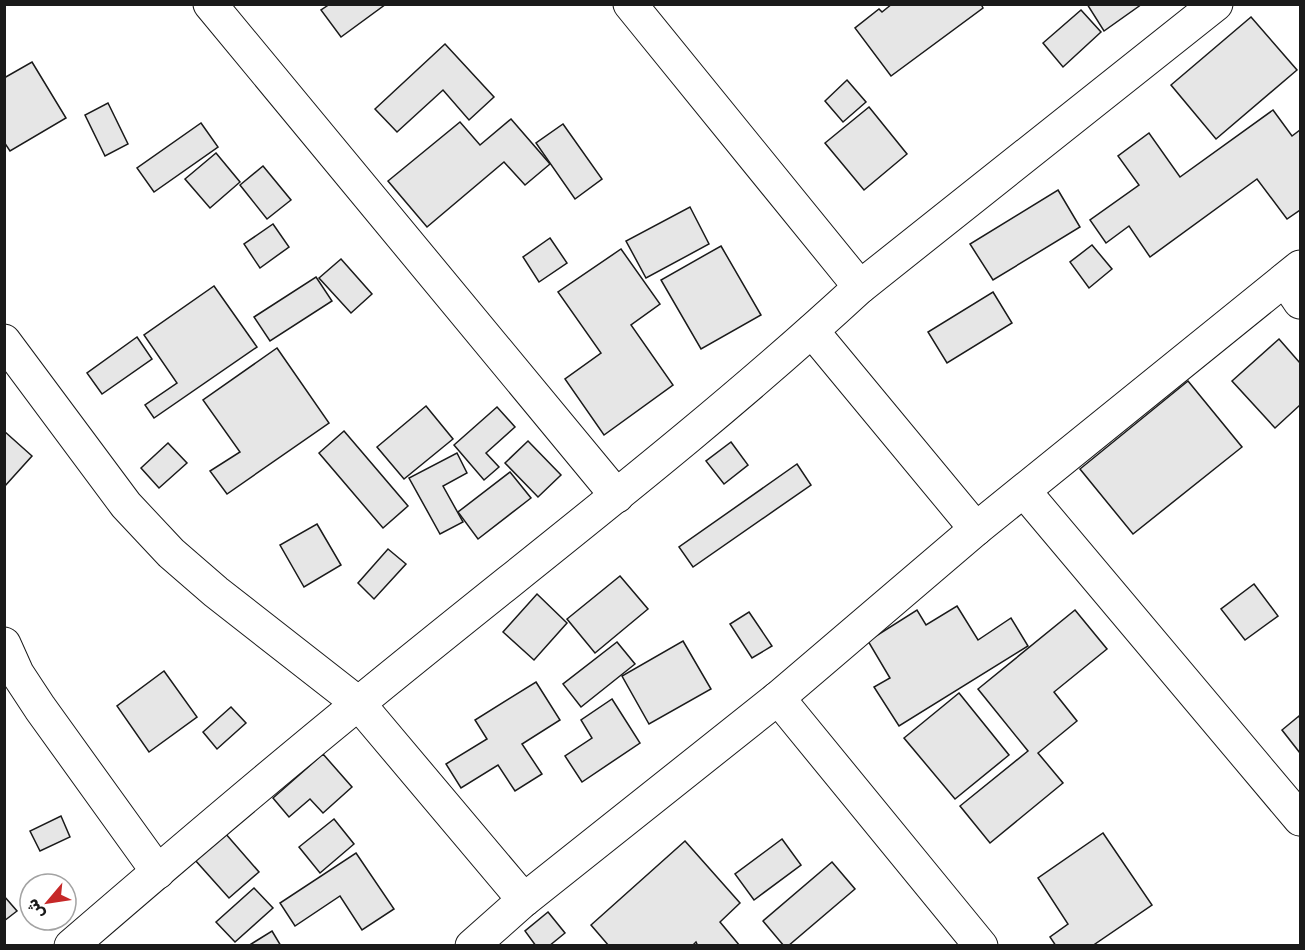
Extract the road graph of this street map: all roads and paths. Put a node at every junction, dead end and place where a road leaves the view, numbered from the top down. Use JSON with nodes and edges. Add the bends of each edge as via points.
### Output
{"nodes":[{"id":1,"x":210,"y":4,"type":"edge"},
{"id":2,"x":630,"y":4,"type":"edge"},
{"id":3,"x":1216,"y":4,"type":"edge"},
{"id":4,"x":1295,"y":283,"type":"edge"},
{"id":5,"x":860,"y":287,"type":"junction"},
{"id":6,"x":812,"y":331,"type":"junction"},
{"id":7,"x":4,"y":341,"type":"edge"},
{"id":8,"x":1024,"y":491,"type":"junction"},
{"id":9,"x":617,"y":496,"type":"junction"},
{"id":10,"x":976,"y":529,"type":"junction"},
{"id":11,"x":4,"y":644,"type":"edge"},
{"id":12,"x":778,"y":699,"type":"junction"},
{"id":13,"x":358,"y":703,"type":"junction"},
{"id":14,"x":1300,"y":819,"type":"edge"},
{"id":15,"x":158,"y":872,"type":"junction"},
{"id":16,"x":524,"y":900,"type":"junction"},
{"id":17,"x":70,"y":945,"type":"edge"},
{"id":18,"x":472,"y":945,"type":"edge"},
{"id":19,"x":981,"y":945,"type":"edge"}],
"edges":[{"from":1,"to":9,"type":"street"},
{"from":2,"to":5,"type":"street"},
{"from":3,"to":5,"type":"street"},
{"from":4,"to":8,"type":"street"},
{"from":5,"to":6,"type":"street"},
{"from":6,"to":9,"type":"street"},
{"from":6,"to":10,"type":"street"},
{"from":7,"to":13,"type":"street","via":[[126,505],[171,553]]},
{"from":8,"to":10,"type":"street"},
{"from":8,"to":14,"type":"street"},
{"from":9,"to":13,"type":"street"},
{"from":10,"to":12,"type":"street"},
{"from":11,"to":15,"type":"street","via":[[16,673]]},
{"from":12,"to":16,"type":"street"},
{"from":12,"to":19,"type":"street"},
{"from":13,"to":15,"type":"street"},
{"from":13,"to":16,"type":"street"},
{"from":15,"to":17,"type":"street"},
{"from":16,"to":18,"type":"street"}]}
